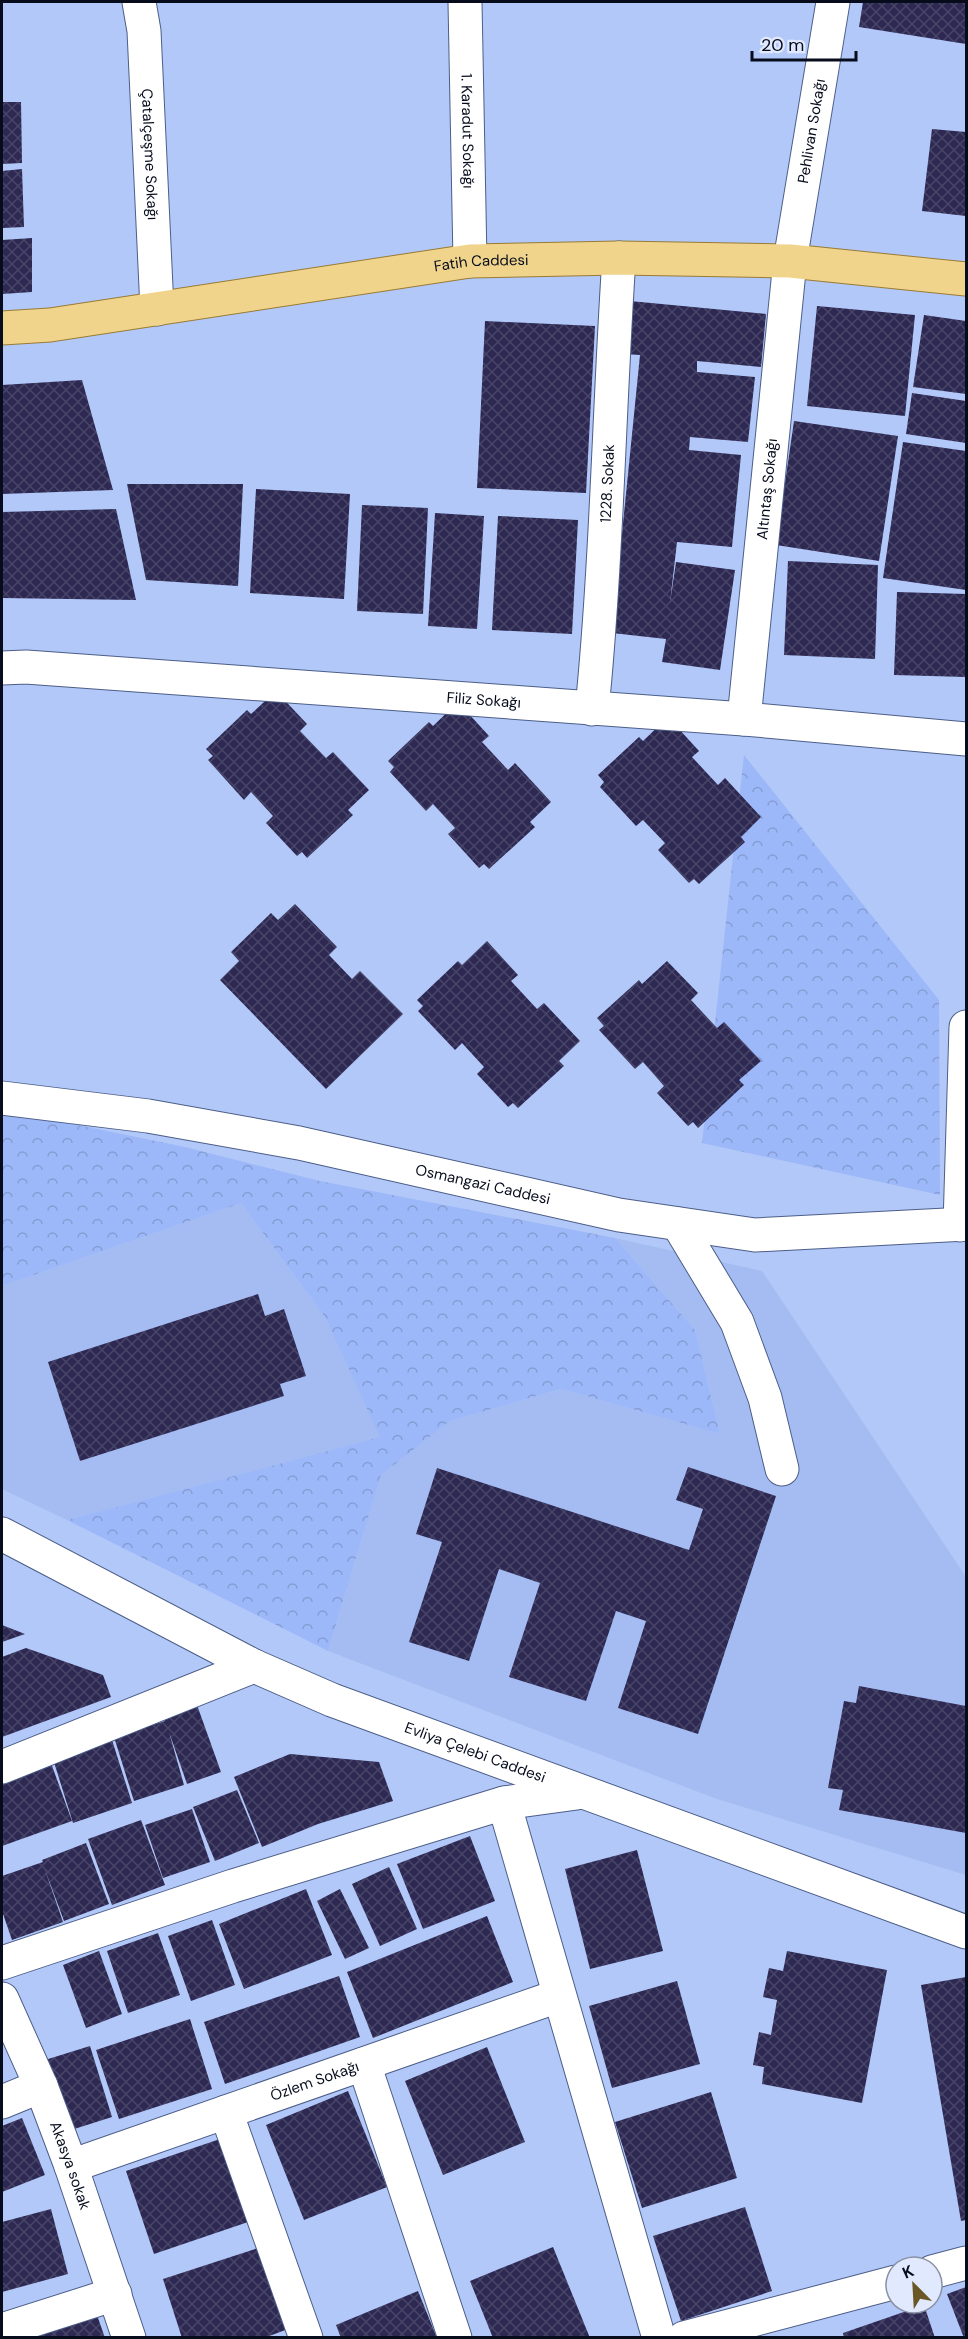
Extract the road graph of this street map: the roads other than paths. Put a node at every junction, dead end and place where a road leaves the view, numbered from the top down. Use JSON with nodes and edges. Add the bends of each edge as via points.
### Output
{"nodes":[{"id":1,"x":139,"y":2,"type":"edge"},
{"id":2,"x":465,"y":2,"type":"edge"},
{"id":3,"x":833,"y":2,"type":"edge"},
{"id":4,"x":619,"y":258,"type":"junction"},
{"id":5,"x":470,"y":261,"type":"junction"},
{"id":6,"x":790,"y":261,"type":"junction"},
{"id":7,"x":966,"y":279,"type":"edge"},
{"id":8,"x":157,"y":309,"type":"junction"},
{"id":9,"x":2,"y":328,"type":"edge"},
{"id":10,"x":2,"y":668,"type":"edge"},
{"id":11,"x":592,"y":709,"type":"junction"},
{"id":12,"x":744,"y":719,"type":"junction"},
{"id":13,"x":966,"y":739,"type":"edge"},
{"id":14,"x":966,"y":1027,"type":"edge"},
{"id":15,"x":2,"y":1098,"type":"edge"},
{"id":16,"x":678,"y":1224,"type":"junction"},
{"id":17,"x":963,"y":1225,"type":"edge"},
{"id":18,"x":782,"y":1469,"type":"dead end"},
{"id":19,"x":2,"y":1534,"type":"edge"},
{"id":20,"x":254,"y":1666,"type":"junction"},
{"id":21,"x":2,"y":1767,"type":"edge"},
{"id":22,"x":582,"y":1793,"type":"junction"},
{"id":23,"x":504,"y":1803,"type":"junction"},
{"id":24,"x":966,"y":1932,"type":"edge"},
{"id":25,"x":2,"y":1963,"type":"edge"},
{"id":26,"x":558,"y":1996,"type":"junction"},
{"id":27,"x":2,"y":1998,"type":"edge"},
{"id":28,"x":364,"y":2064,"type":"junction"},
{"id":29,"x":41,"y":2086,"type":"junction"},
{"id":30,"x":2,"y":2102,"type":"edge"},
{"id":31,"x":226,"y":2112,"type":"junction"},
{"id":32,"x":71,"y":2166,"type":"junction"},
{"id":33,"x":966,"y":2263,"type":"edge"},
{"id":34,"x":944,"y":2269,"type":"edge"},
{"id":35,"x":884,"y":2285,"type":"edge"},
{"id":36,"x":115,"y":2294,"type":"junction"},
{"id":37,"x":2,"y":2330,"type":"edge"},
{"id":38,"x":129,"y":2337,"type":"edge"},
{"id":39,"x":306,"y":2337,"type":"edge"},
{"id":40,"x":454,"y":2337,"type":"edge"},
{"id":41,"x":659,"y":2337,"type":"edge"},
{"id":42,"x":684,"y":2337,"type":"edge"}],
"edges":[{"from":1,"to":8,"type":"street","name":"Çatalçeşme Sokağı","via":[[144,31]]},
{"from":2,"to":5,"type":"street","name":"1. Karadut Sokağı"},
{"from":3,"to":6,"type":"street","name":"Pehlivan Sokağı"},
{"from":4,"to":5,"type":"main road","name":"Fatih Caddesi"},
{"from":4,"to":6,"type":"main road","name":"Fatih Caddesi"},
{"from":4,"to":11,"type":"street","name":"1228. Sokak"},
{"from":5,"to":8,"type":"main road","name":"Fatih Caddesi"},
{"from":6,"to":7,"type":"main road","name":"Fatih Caddesi"},
{"from":6,"to":12,"type":"street","name":"Altıntaş Sokağı"},
{"from":8,"to":9,"type":"main road","name":"Fatih Caddesi"},
{"from":10,"to":11,"type":"street","name":"Filiz Sokağı"},
{"from":11,"to":12,"type":"street","name":"Filiz Sokağı"},
{"from":12,"to":13,"type":"street","name":"Filiz Sokağı"},
{"from":14,"to":17,"type":"street"},
{"from":15,"to":16,"type":"street","name":"Osmangazi Caddesi","via":[[148,1116],[299,1143],[619,1215]]},
{"from":16,"to":17,"type":"street","name":"Osmangazi Caddesi","via":[[755,1235]]},
{"from":16,"to":18,"type":"street","via":[[737,1322],[765,1398]]},
{"from":19,"to":20,"type":"street","name":"Evliya Çelebi Caddesi"},
{"from":20,"to":21,"type":"street"},
{"from":20,"to":22,"type":"street","name":"Evliya Çelebi Caddesi","via":[[332,1700]]},
{"from":22,"to":23,"type":"street"},
{"from":22,"to":24,"type":"street","name":"Evliya Çelebi Caddesi"},
{"from":23,"to":25,"type":"street","via":[[233,1886]]},
{"from":23,"to":26,"type":"street"},
{"from":26,"to":28,"type":"street","name":"Özlem Sokağı"},
{"from":26,"to":41,"type":"street"},
{"from":27,"to":29,"type":"street","name":"Akasya sokak"},
{"from":28,"to":31,"type":"street","name":"Özlem Sokağı"},
{"from":28,"to":40,"type":"street"},
{"from":29,"to":30,"type":"street"},
{"from":29,"to":32,"type":"street","name":"Akasya sokak"},
{"from":31,"to":32,"type":"street","name":"Özlem Sokağı"},
{"from":31,"to":39,"type":"street"},
{"from":32,"to":36,"type":"street","name":"Akasya sokak"},
{"from":33,"to":34,"type":"street"},
{"from":35,"to":42,"type":"street"},
{"from":36,"to":37,"type":"street"},
{"from":36,"to":38,"type":"street","name":"Akasya sokak"}]}
